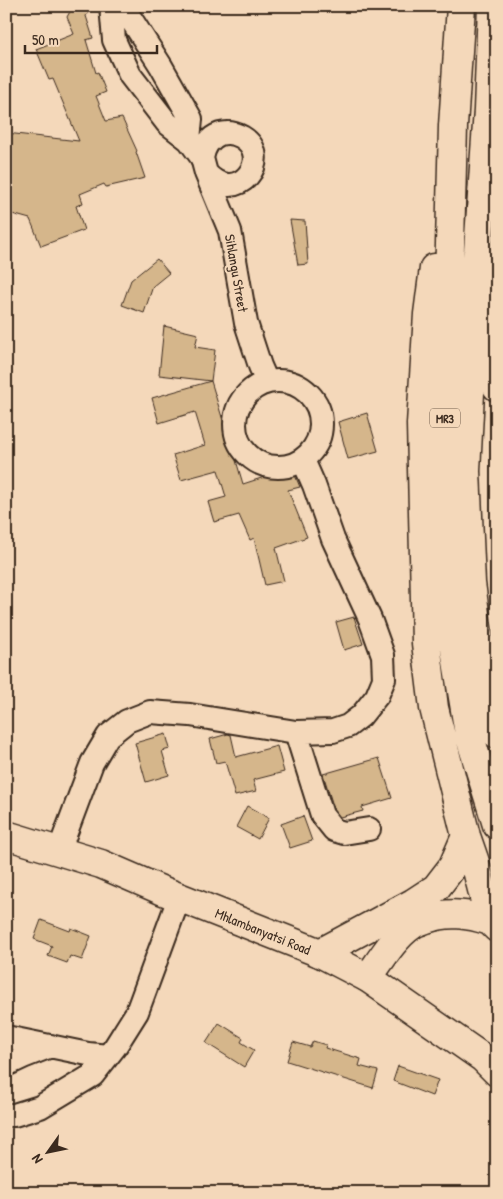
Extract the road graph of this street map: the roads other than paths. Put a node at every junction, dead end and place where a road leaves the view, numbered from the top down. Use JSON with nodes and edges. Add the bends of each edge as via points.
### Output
{"nodes":[{"id":1,"x":111,"y":6,"type":"edge"},
{"id":2,"x":120,"y":6,"type":"edge"},
{"id":3,"x":461,"y":6,"type":"edge"},
{"id":4,"x":492,"y":6,"type":"edge"},
{"id":5,"x":488,"y":110,"type":"junction"},
{"id":6,"x":452,"y":126,"type":"junction"},
{"id":7,"x":189,"y":140,"type":"junction"},
{"id":8,"x":267,"y":382,"type":"junction"},
{"id":9,"x":497,"y":387,"type":"edge"},
{"id":10,"x":303,"y":460,"type":"junction"},
{"id":11,"x":296,"y":732,"type":"junction"},
{"id":12,"x":497,"y":734,"type":"edge"},
{"id":13,"x":497,"y":825,"type":"edge"},
{"id":14,"x":369,"y":829,"type":"dead end"},
{"id":15,"x":6,"y":835,"type":"edge"},
{"id":16,"x":466,"y":836,"type":"junction"},
{"id":17,"x":59,"y":851,"type":"junction"},
{"id":18,"x":179,"y":898,"type":"junction"},
{"id":19,"x":494,"y":924,"type":"edge"},
{"id":20,"x":320,"y":953,"type":"junction"},
{"id":21,"x":368,"y":978,"type":"junction"},
{"id":22,"x":6,"y":1037,"type":"edge"},
{"id":23,"x":51,"y":1046,"type":"junction"},
{"id":24,"x":108,"y":1056,"type":"junction"},
{"id":25,"x":6,"y":1065,"type":"edge"},
{"id":26,"x":497,"y":1072,"type":"edge"},
{"id":27,"x":6,"y":1115,"type":"edge"}],
"edges":[{"from":1,"to":7,"type":"street","name":"Sihlangu Street","via":[[114,40],[130,75],[167,123]]},
{"from":2,"to":7,"type":"street","via":[[134,23],[191,119]]},
{"from":3,"to":6,"type":"main road","number":"MR3"},
{"from":4,"to":5,"type":"main road","number":"MR3"},
{"from":5,"to":9,"type":"main road"},
{"from":5,"to":12,"type":"main road","number":"MR3","via":[[466,471],[471,583],[484,680]]},
{"from":6,"to":13,"type":"main road","number":"MR3","via":[[442,490],[449,603],[469,734]]},
{"from":6,"to":16,"type":"main road","via":[[428,314],[421,424],[426,643],[434,708]]},
{"from":7,"to":8,"type":"street","name":"Sihlangu Street","via":[[204,165],[230,230],[246,323]]},
{"from":8,"to":10,"type":"street","via":[[291,382],[302,388],[318,406],[321,417],[318,441]]},
{"from":8,"to":10,"type":"street","via":[[244,397],[237,409],[236,436],[242,448],[264,465],[291,466]]},
{"from":10,"to":11,"type":"street","via":[[333,539],[370,619],[383,655],[384,679],[377,696],[348,726],[333,731]]},
{"from":11,"to":14,"type":"street","via":[[322,815],[334,830],[344,833]]},
{"from":11,"to":17,"type":"street","via":[[150,712],[127,721],[108,736],[92,763]]},
{"from":15,"to":17,"type":"main road","name":"Mhlambanyatsi Road"},
{"from":16,"to":19,"type":"main road"},
{"from":16,"to":20,"type":"main road","via":[[453,866],[436,888]]},
{"from":17,"to":18,"type":"main road","name":"Mhlambanyatsi Road","via":[[101,864]]},
{"from":18,"to":20,"type":"main road","name":"Mhlambanyatsi Road"},
{"from":18,"to":24,"type":"street","via":[[137,1012]]},
{"from":19,"to":21,"type":"main road","via":[[458,914],[435,916],[412,925],[396,940]]},
{"from":20,"to":21,"type":"main road","name":"Mhlambanyatsi Road"},
{"from":21,"to":26,"type":"main road","name":"Mhlambanyatsi Road","via":[[483,1058]]},
{"from":22,"to":23,"type":"street"},
{"from":23,"to":24,"type":"street"},
{"from":23,"to":25,"type":"street"},
{"from":24,"to":27,"type":"street","via":[[93,1075],[40,1107]]}]}
